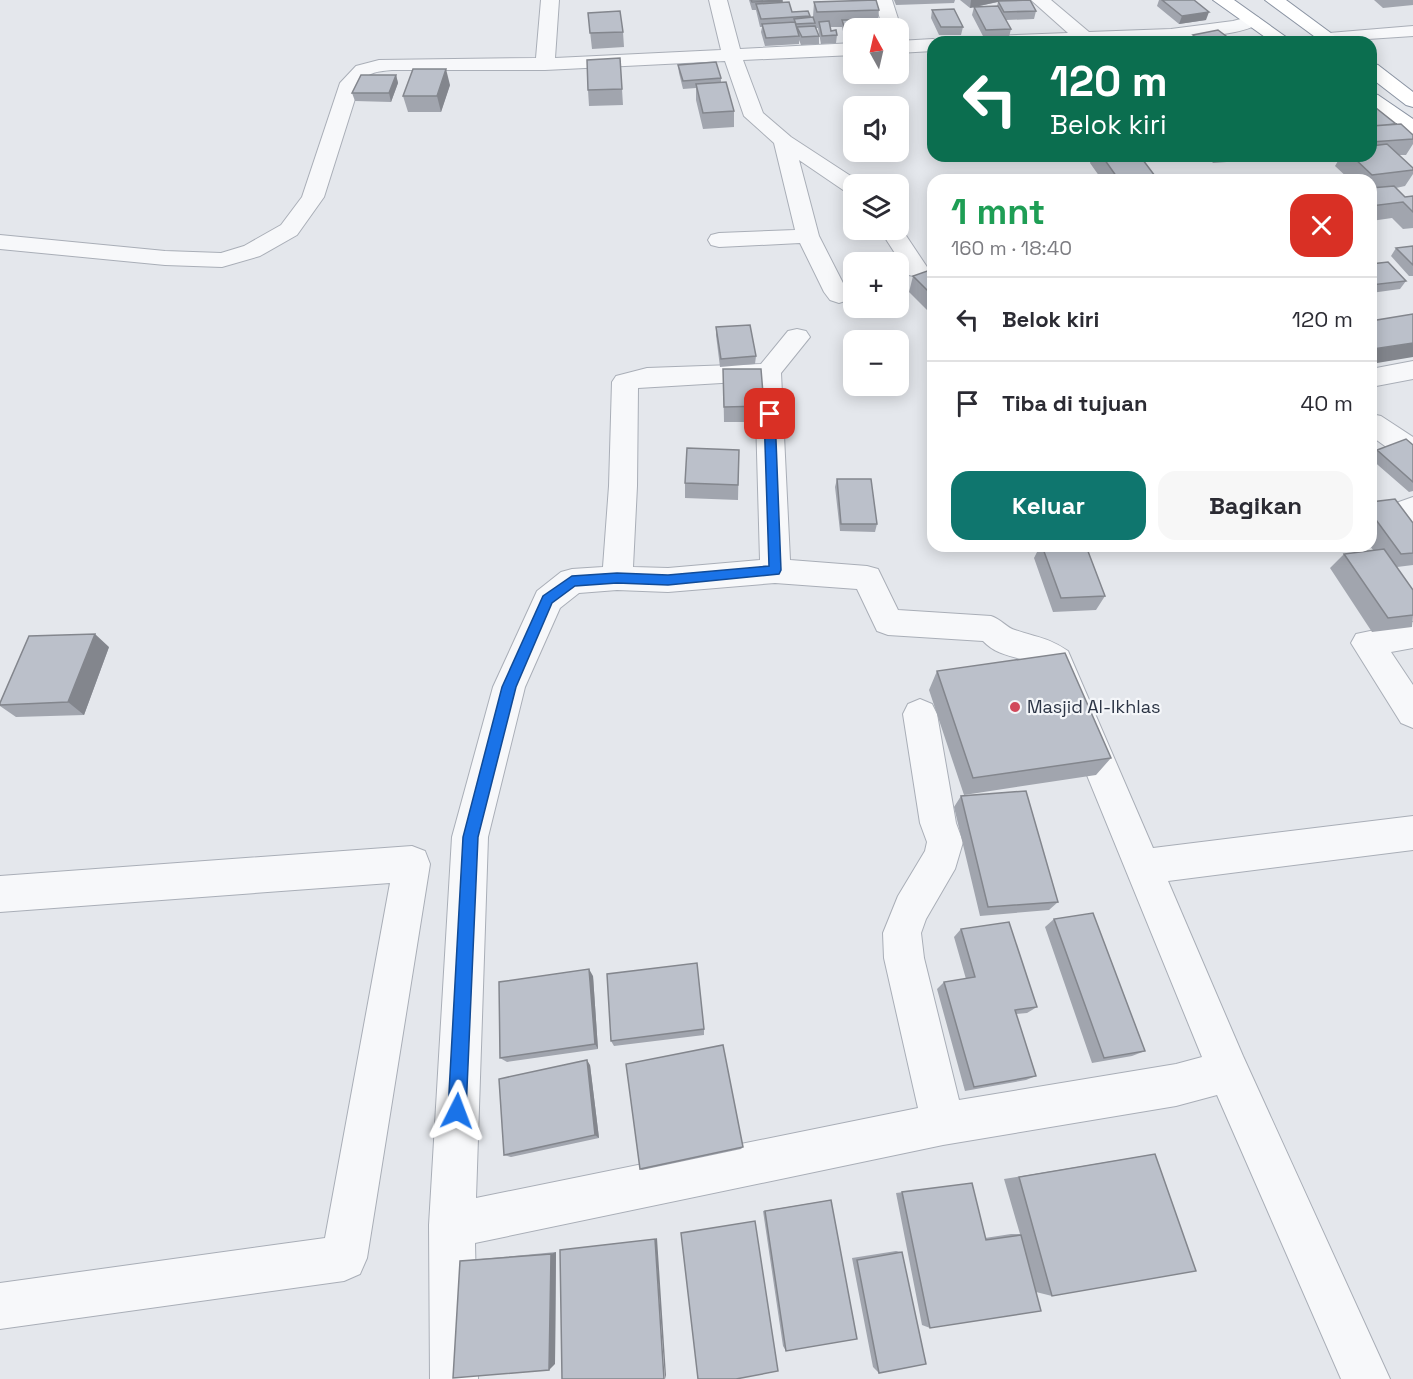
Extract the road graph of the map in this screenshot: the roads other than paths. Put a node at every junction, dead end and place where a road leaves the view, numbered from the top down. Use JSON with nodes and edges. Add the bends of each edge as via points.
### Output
{"nodes":[{"id":1,"x":550,"y":0,"type":"edge"},
{"id":2,"x":718,"y":0,"type":"edge"},
{"id":3,"x":883,"y":0,"type":"edge"},
{"id":4,"x":1040,"y":0,"type":"edge"},
{"id":5,"x":1222,"y":0,"type":"edge"},
{"id":6,"x":1274,"y":0,"type":"edge"},
{"id":7,"x":889,"y":18,"type":"edge"},
{"id":8,"x":1252,"y":21,"type":"junction"},
{"id":9,"x":1413,"y":30,"type":"edge"},
{"id":10,"x":1083,"y":36,"type":"edge"},
{"id":11,"x":1113,"y":36,"type":"edge"},
{"id":12,"x":1275,"y":36,"type":"edge"},
{"id":13,"x":1326,"y":36,"type":"edge"},
{"id":14,"x":1364,"y":36,"type":"edge"},
{"id":15,"x":927,"y":45,"type":"edge"},
{"id":16,"x":909,"y":46,"type":"edge"},
{"id":17,"x":843,"y":50,"type":"edge"},
{"id":18,"x":732,"y":55,"type":"junction"},
{"id":19,"x":545,"y":64,"type":"junction"},
{"id":20,"x":1377,"y":74,"type":"edge"},
{"id":21,"x":1413,"y":101,"type":"edge"},
{"id":22,"x":1377,"y":103,"type":"edge"},
{"id":23,"x":1413,"y":128,"type":"edge"},
{"id":24,"x":791,"y":144,"type":"junction"},
{"id":25,"x":843,"y":179,"type":"edge"},
{"id":26,"x":808,"y":236,"type":"junction"},
{"id":27,"x":719,"y":240,"type":"dead end"},
{"id":28,"x":897,"y":240,"type":"edge"},
{"id":29,"x":0,"y":242,"type":"edge"},
{"id":30,"x":916,"y":271,"type":"edge"},
{"id":31,"x":843,"y":294,"type":"edge"},
{"id":32,"x":797,"y":337,"type":"dead end"},
{"id":33,"x":1413,"y":370,"type":"edge"},
{"id":34,"x":768,"y":372,"type":"junction"},
{"id":35,"x":1377,"y":377,"type":"edge"},
{"id":36,"x":1377,"y":427,"type":"edge"},
{"id":37,"x":1413,"y":453,"type":"edge"},
{"id":38,"x":1413,"y":508,"type":"edge"},
{"id":39,"x":1413,"y":521,"type":"edge"},
{"id":40,"x":775,"y":570,"type":"junction"},
{"id":41,"x":617,"y":578,"type":"junction"},
{"id":42,"x":1413,"y":635,"type":"edge"},
{"id":43,"x":1413,"y":713,"type":"edge"},
{"id":44,"x":920,"y":714,"type":"dead end"},
{"id":45,"x":1413,"y":833,"type":"edge"},
{"id":46,"x":1142,"y":867,"type":"junction"},
{"id":47,"x":0,"y":894,"type":"edge"},
{"id":48,"x":1228,"y":1071,"type":"junction"},
{"id":49,"x":943,"y":1124,"type":"junction"},
{"id":50,"x":452,"y":1225,"type":"junction"},
{"id":51,"x":0,"y":1306,"type":"edge"},
{"id":52,"x":454,"y":1379,"type":"edge"},
{"id":53,"x":1366,"y":1379,"type":"edge"}],
"edges":[{"from":1,"to":19,"type":"street"},
{"from":2,"to":18,"type":"street"},
{"from":3,"to":7,"type":"street"},
{"from":4,"to":10,"type":"street"},
{"from":5,"to":8,"type":"highway"},
{"from":6,"to":13,"type":"highway"},
{"from":8,"to":11,"type":"street","via":[[1171,34]]},
{"from":8,"to":12,"type":"highway"},
{"from":9,"to":14,"type":"street"},
{"from":15,"to":16,"type":"street"},
{"from":17,"to":18,"type":"street"},
{"from":18,"to":19,"type":"street"},
{"from":18,"to":24,"type":"street","via":[[752,114]]},
{"from":19,"to":29,"type":"street","via":[[392,64],[357,72],[345,95],[313,197],[289,230],[252,251],[222,260],[165,258]]},
{"from":20,"to":21,"type":"highway"},
{"from":22,"to":23,"type":"highway"},
{"from":24,"to":25,"type":"street"},
{"from":24,"to":26,"type":"street"},
{"from":26,"to":27,"type":"street"},
{"from":26,"to":31,"type":"street","via":[[827,276],[839,295]]},
{"from":28,"to":30,"type":"street"},
{"from":32,"to":34,"type":"street"},
{"from":33,"to":35,"type":"street"},
{"from":34,"to":40,"type":"street"},
{"from":34,"to":41,"type":"street","via":[[647,377],[625,382]]},
{"from":36,"to":37,"type":"street"},
{"from":38,"to":39,"type":"street","via":[[1406,511]]},
{"from":40,"to":41,"type":"street","via":[[668,580]]},
{"from":40,"to":46,"type":"street","via":[[867,578],[888,622],[991,629],[1003,641],[1040,649],[1057,661]]},
{"from":41,"to":50,"type":"street","via":[[572,581],[548,600],[509,687],[470,837]]},
{"from":42,"to":43,"type":"street","via":[[1367,643]]},
{"from":44,"to":49,"type":"street","via":[[938,823],[945,842],[942,856],[911,909],[902,933],[904,958]]},
{"from":45,"to":46,"type":"street"},
{"from":46,"to":48,"type":"street"},
{"from":47,"to":51,"type":"street","via":[[412,864],[344,1258]]},
{"from":48,"to":49,"type":"street","via":[[1176,1085]]},
{"from":48,"to":53,"type":"street"},
{"from":49,"to":50,"type":"street"},
{"from":50,"to":52,"type":"street"}]}
